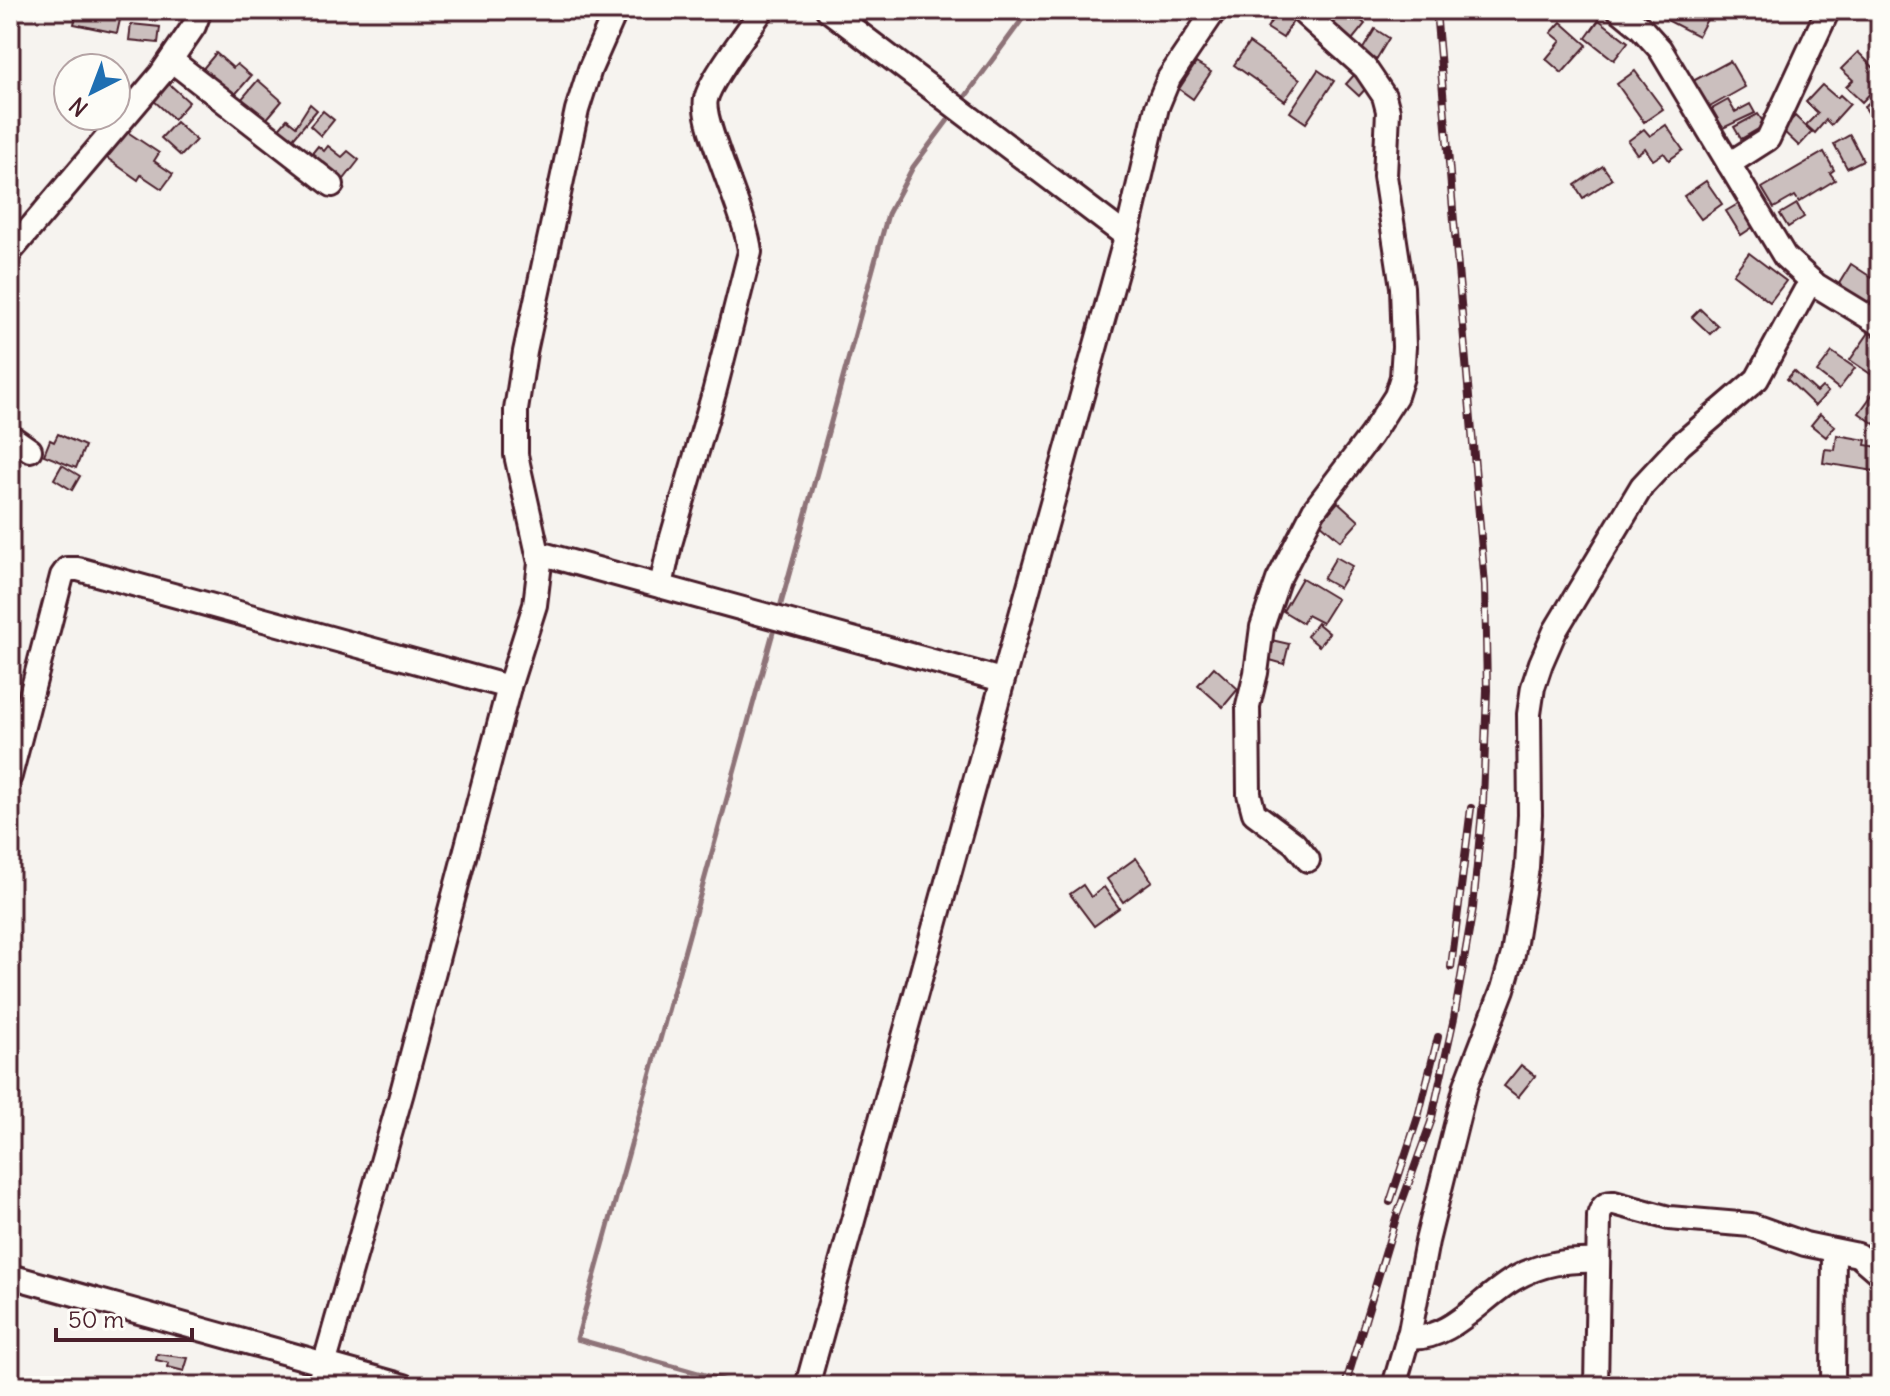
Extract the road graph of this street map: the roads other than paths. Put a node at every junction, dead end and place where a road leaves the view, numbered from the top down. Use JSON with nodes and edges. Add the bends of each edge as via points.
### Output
{"nodes":[{"id":1,"x":200,"y":10,"type":"edge"},
{"id":2,"x":616,"y":10,"type":"edge"},
{"id":3,"x":762,"y":10,"type":"edge"},
{"id":4,"x":828,"y":10,"type":"edge"},
{"id":5,"x":1215,"y":10,"type":"edge"},
{"id":6,"x":1300,"y":10,"type":"edge"},
{"id":7,"x":1619,"y":10,"type":"edge"},
{"id":8,"x":1828,"y":10,"type":"edge"},
{"id":9,"x":171,"y":60,"type":"junction"},
{"id":10,"x":1729,"y":164,"type":"junction"},
{"id":11,"x":332,"y":185,"type":"dead end"},
{"id":12,"x":1126,"y":236,"type":"junction"},
{"id":13,"x":10,"y":252,"type":"edge"},
{"id":14,"x":1813,"y":282,"type":"junction"},
{"id":15,"x":1880,"y":324,"type":"edge"},
{"id":16,"x":10,"y":436,"type":"edge"},
{"id":17,"x":30,"y":450,"type":"dead end"},
{"id":18,"x":539,"y":553,"type":"junction"},
{"id":19,"x":661,"y":586,"type":"junction"},
{"id":20,"x":1002,"y":680,"type":"junction"},
{"id":21,"x":509,"y":687,"type":"junction"},
{"id":22,"x":10,"y":776,"type":"edge"},
{"id":23,"x":1308,"y":860,"type":"dead end"},
{"id":24,"x":1834,"y":1251,"type":"junction"},
{"id":25,"x":1598,"y":1261,"type":"junction"},
{"id":26,"x":1880,"y":1274,"type":"edge"},
{"id":27,"x":10,"y":1276,"type":"edge"},
{"id":28,"x":1408,"y":1337,"type":"junction"},
{"id":29,"x":321,"y":1375,"type":"edge"},
{"id":30,"x":404,"y":1386,"type":"edge"},
{"id":31,"x":807,"y":1386,"type":"edge"},
{"id":32,"x":1394,"y":1386,"type":"edge"},
{"id":33,"x":1596,"y":1386,"type":"edge"},
{"id":34,"x":1833,"y":1386,"type":"edge"}],
"edges":[{"from":1,"to":9,"type":"street"},
{"from":2,"to":18,"type":"street","via":[[577,110],[518,386],[516,455]]},
{"from":3,"to":19,"type":"street","via":[[706,97],[706,116],[749,239],[750,258]]},
{"from":4,"to":12,"type":"street"},
{"from":5,"to":12,"type":"street","via":[[1169,78],[1157,107]]},
{"from":6,"to":23,"type":"street","via":[[1365,68],[1384,96],[1385,176],[1402,287],[1404,347],[1402,377],[1387,412],[1314,510],[1278,580],[1262,627],[1248,706],[1249,794],[1254,813]]},
{"from":7,"to":10,"type":"street","via":[[1660,49]]},
{"from":8,"to":10,"type":"street","via":[[1768,139]]},
{"from":9,"to":11,"type":"street"},
{"from":9,"to":13,"type":"street"},
{"from":10,"to":14,"type":"street","via":[[1779,249]]},
{"from":12,"to":20,"type":"street"},
{"from":14,"to":15,"type":"street"},
{"from":14,"to":28,"type":"street","via":[[1757,379],[1680,445],[1642,486],[1541,663],[1529,714],[1530,824],[1513,954],[1466,1085]]},
{"from":16,"to":17,"type":"street"},
{"from":18,"to":19,"type":"street"},
{"from":18,"to":21,"type":"street","via":[[535,605]]},
{"from":19,"to":20,"type":"street"},
{"from":20,"to":31,"type":"street"},
{"from":21,"to":22,"type":"street","via":[[67,569]]},
{"from":21,"to":29,"type":"street"},
{"from":24,"to":25,"type":"street","via":[[1751,1225],[1669,1218],[1610,1203],[1599,1216]]},
{"from":24,"to":26,"type":"street","via":[[1858,1255]]},
{"from":24,"to":34,"type":"street"},
{"from":25,"to":28,"type":"street","via":[[1558,1261],[1540,1267],[1431,1336]]},
{"from":25,"to":33,"type":"street"},
{"from":27,"to":29,"type":"street"},
{"from":28,"to":32,"type":"street"},
{"from":29,"to":30,"type":"street"}]}
